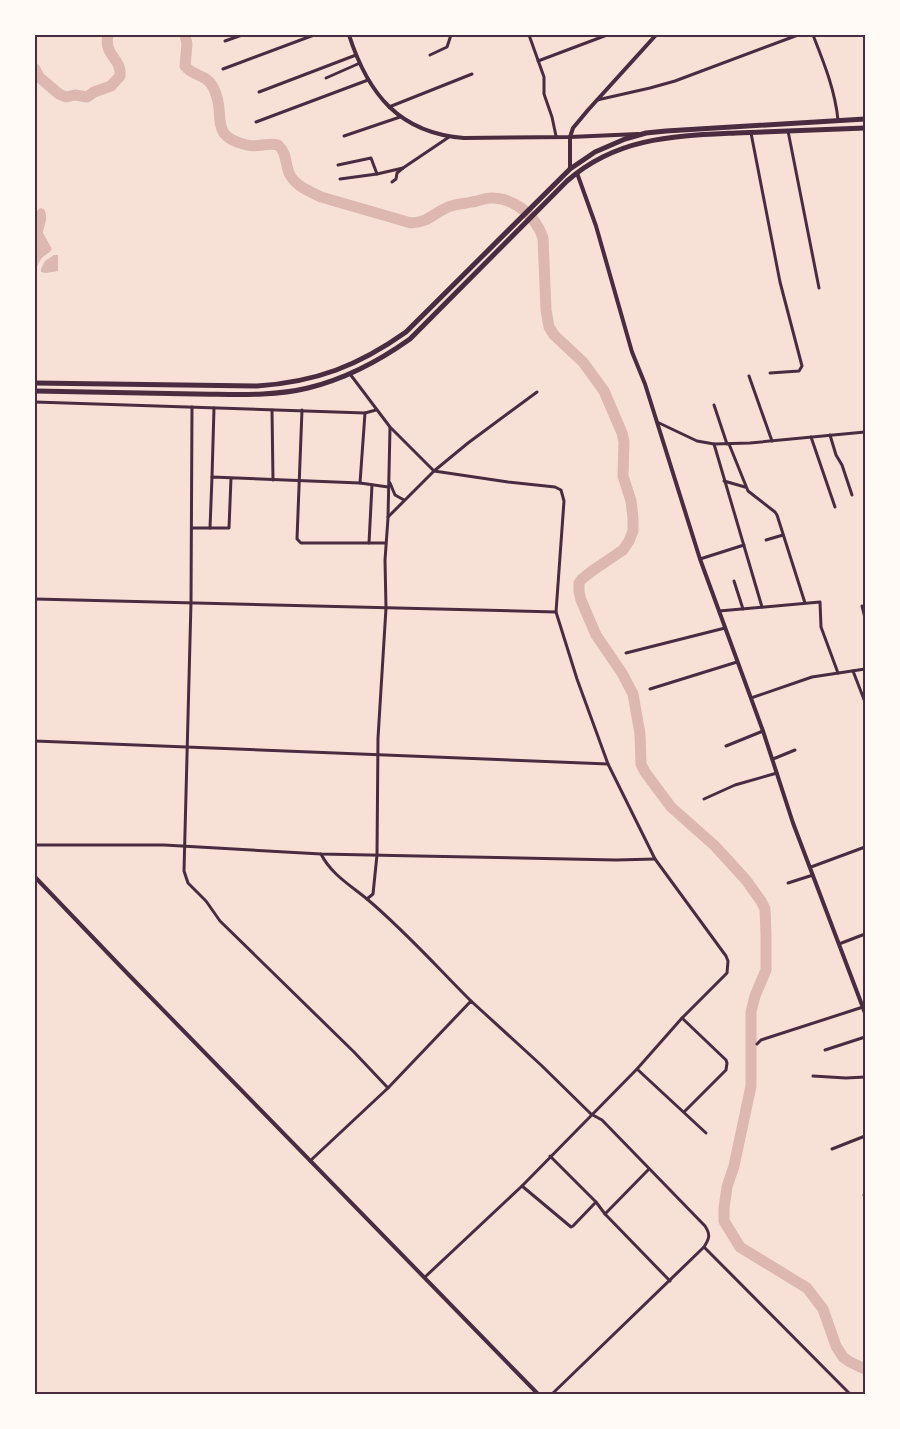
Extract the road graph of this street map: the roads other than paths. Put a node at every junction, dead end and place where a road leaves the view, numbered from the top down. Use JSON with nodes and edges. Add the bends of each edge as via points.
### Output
{"nodes":[{"id":1,"x":242,"y":35,"type":"edge"},
{"id":2,"x":314,"y":35,"type":"edge"},
{"id":3,"x":349,"y":35,"type":"edge"},
{"id":4,"x":451,"y":35,"type":"edge"},
{"id":5,"x":529,"y":35,"type":"edge"},
{"id":6,"x":607,"y":35,"type":"edge"},
{"id":7,"x":656,"y":35,"type":"edge"},
{"id":8,"x":798,"y":35,"type":"edge"},
{"id":9,"x":813,"y":35,"type":"edge"},
{"id":10,"x":225,"y":41,"type":"dead end"},
{"id":11,"x":356,"y":55,"type":"junction"},
{"id":12,"x":430,"y":55,"type":"dead end"},
{"id":13,"x":538,"y":61,"type":"junction"},
{"id":14,"x":360,"y":63,"type":"junction"},
{"id":15,"x":223,"y":69,"type":"dead end"},
{"id":16,"x":472,"y":74,"type":"dead end"},
{"id":17,"x":326,"y":78,"type":"dead end"},
{"id":18,"x":368,"y":80,"type":"junction"},
{"id":19,"x":259,"y":92,"type":"dead end"},
{"id":20,"x":597,"y":100,"type":"junction"},
{"id":21,"x":389,"y":107,"type":"junction"},
{"id":22,"x":400,"y":117,"type":"junction"},
{"id":23,"x":865,"y":119,"type":"edge"},
{"id":24,"x":838,"y":120,"type":"junction"},
{"id":25,"x":256,"y":122,"type":"dead end"},
{"id":26,"x":865,"y":128,"type":"edge"},
{"id":27,"x":788,"y":131,"type":"junction"},
{"id":28,"x":751,"y":132,"type":"junction"},
{"id":29,"x":646,"y":133,"type":"junction"},
{"id":30,"x":344,"y":136,"type":"dead end"},
{"id":31,"x":556,"y":136,"type":"junction"},
{"id":32,"x":449,"y":137,"type":"junction"},
{"id":33,"x":570,"y":137,"type":"junction"},
{"id":34,"x":338,"y":165,"type":"dead end"},
{"id":35,"x":403,"y":168,"type":"junction"},
{"id":36,"x":570,"y":169,"type":"junction"},
{"id":37,"x":377,"y":174,"type":"junction"},
{"id":38,"x":576,"y":174,"type":"junction"},
{"id":39,"x":340,"y":179,"type":"dead end"},
{"id":40,"x":392,"y":182,"type":"dead end"},
{"id":41,"x":819,"y":288,"type":"dead end"},
{"id":42,"x":770,"y":373,"type":"dead end"},
{"id":43,"x":350,"y":374,"type":"junction"},
{"id":44,"x":749,"y":376,"type":"dead end"},
{"id":45,"x":35,"y":383,"type":"edge"},
{"id":46,"x":35,"y":391,"type":"edge"},
{"id":47,"x":537,"y":392,"type":"dead end"},
{"id":48,"x":35,"y":402,"type":"edge"},
{"id":49,"x":714,"y":405,"type":"dead end"},
{"id":50,"x":192,"y":407,"type":"junction"},
{"id":51,"x":214,"y":408,"type":"junction"},
{"id":52,"x":272,"y":410,"type":"junction"},
{"id":53,"x":302,"y":410,"type":"junction"},
{"id":54,"x":376,"y":410,"type":"junction"},
{"id":55,"x":365,"y":413,"type":"junction"},
{"id":56,"x":658,"y":424,"type":"junction"},
{"id":57,"x":390,"y":427,"type":"junction"},
{"id":58,"x":865,"y":432,"type":"edge"},
{"id":59,"x":830,"y":435,"type":"junction"},
{"id":60,"x":812,"y":437,"type":"junction"},
{"id":61,"x":772,"y":441,"type":"junction"},
{"id":62,"x":714,"y":444,"type":"junction"},
{"id":63,"x":728,"y":444,"type":"junction"},
{"id":64,"x":434,"y":471,"type":"junction"},
{"id":65,"x":212,"y":477,"type":"junction"},
{"id":66,"x":230,"y":478,"type":"junction"},
{"id":67,"x":723,"y":479,"type":"junction"},
{"id":68,"x":273,"y":480,"type":"junction"},
{"id":69,"x":389,"y":480,"type":"junction"},
{"id":70,"x":298,"y":481,"type":"junction"},
{"id":71,"x":360,"y":483,"type":"junction"},
{"id":72,"x":372,"y":485,"type":"junction"},
{"id":73,"x":745,"y":486,"type":"junction"},
{"id":74,"x":388,"y":487,"type":"junction"},
{"id":75,"x":852,"y":495,"type":"dead end"},
{"id":76,"x":404,"y":500,"type":"junction"},
{"id":77,"x":835,"y":507,"type":"dead end"},
{"id":78,"x":388,"y":518,"type":"junction"},
{"id":79,"x":192,"y":528,"type":"junction"},
{"id":80,"x":210,"y":528,"type":"junction"},
{"id":81,"x":783,"y":535,"type":"junction"},
{"id":82,"x":766,"y":540,"type":"dead end"},
{"id":83,"x":369,"y":543,"type":"junction"},
{"id":84,"x":385,"y":543,"type":"junction"},
{"id":85,"x":744,"y":544,"type":"junction"},
{"id":86,"x":700,"y":559,"type":"junction"},
{"id":87,"x":734,"y":581,"type":"dead end"},
{"id":88,"x":35,"y":599,"type":"edge"},
{"id":89,"x":191,"y":602,"type":"junction"},
{"id":90,"x":805,"y":603,"type":"junction"},
{"id":91,"x":862,"y":606,"type":"dead end"},
{"id":92,"x":762,"y":607,"type":"junction"},
{"id":93,"x":386,"y":608,"type":"junction"},
{"id":94,"x":743,"y":609,"type":"junction"},
{"id":95,"x":718,"y":611,"type":"junction"},
{"id":96,"x":556,"y":612,"type":"junction"},
{"id":97,"x":865,"y":618,"type":"edge"},
{"id":98,"x":725,"y":628,"type":"junction"},
{"id":99,"x":626,"y":653,"type":"dead end"},
{"id":100,"x":737,"y":662,"type":"junction"},
{"id":101,"x":865,"y":669,"type":"edge"},
{"id":102,"x":853,"y":670,"type":"junction"},
{"id":103,"x":838,"y":673,"type":"junction"},
{"id":104,"x":650,"y":689,"type":"dead end"},
{"id":105,"x":751,"y":698,"type":"junction"},
{"id":106,"x":865,"y":702,"type":"edge"},
{"id":107,"x":763,"y":730,"type":"junction"},
{"id":108,"x":35,"y":741,"type":"edge"},
{"id":109,"x":726,"y":746,"type":"dead end"},
{"id":110,"x":186,"y":747,"type":"junction"},
{"id":111,"x":795,"y":750,"type":"dead end"},
{"id":112,"x":377,"y":754,"type":"junction"},
{"id":113,"x":773,"y":759,"type":"junction"},
{"id":114,"x":608,"y":764,"type":"junction"},
{"id":115,"x":777,"y":772,"type":"junction"},
{"id":116,"x":704,"y":799,"type":"dead end"},
{"id":117,"x":35,"y":845,"type":"edge"},
{"id":118,"x":185,"y":847,"type":"junction"},
{"id":119,"x":865,"y":847,"type":"edge"},
{"id":120,"x":321,"y":854,"type":"junction"},
{"id":121,"x":376,"y":854,"type":"junction"},
{"id":122,"x":655,"y":859,"type":"junction"},
{"id":123,"x":811,"y":867,"type":"junction"},
{"id":124,"x":813,"y":875,"type":"junction"},
{"id":125,"x":35,"y":877,"type":"edge"},
{"id":126,"x":788,"y":882,"type":"dead end"},
{"id":127,"x":367,"y":899,"type":"junction"},
{"id":128,"x":865,"y":934,"type":"edge"},
{"id":129,"x":839,"y":944,"type":"junction"},
{"id":130,"x":471,"y":1001,"type":"junction"},
{"id":131,"x":863,"y":1007,"type":"junction"},
{"id":132,"x":865,"y":1013,"type":"edge"},
{"id":133,"x":682,"y":1018,"type":"junction"},
{"id":134,"x":865,"y":1037,"type":"edge"},
{"id":135,"x":757,"y":1044,"type":"dead end"},
{"id":136,"x":825,"y":1050,"type":"dead end"},
{"id":137,"x":637,"y":1069,"type":"junction"},
{"id":138,"x":813,"y":1076,"type":"dead end"},
{"id":139,"x":865,"y":1077,"type":"edge"},
{"id":140,"x":388,"y":1088,"type":"junction"},
{"id":141,"x":684,"y":1112,"type":"junction"},
{"id":142,"x":592,"y":1114,"type":"junction"},
{"id":143,"x":706,"y":1133,"type":"dead end"},
{"id":144,"x":865,"y":1136,"type":"edge"},
{"id":145,"x":832,"y":1149,"type":"dead end"},
{"id":146,"x":550,"y":1156,"type":"junction"},
{"id":147,"x":310,"y":1160,"type":"junction"},
{"id":148,"x":649,"y":1168,"type":"junction"},
{"id":149,"x":522,"y":1186,"type":"junction"},
{"id":150,"x":596,"y":1202,"type":"junction"},
{"id":151,"x":605,"y":1214,"type":"junction"},
{"id":152,"x":704,"y":1247,"type":"junction"},
{"id":153,"x":425,"y":1277,"type":"junction"},
{"id":154,"x":670,"y":1281,"type":"junction"},
{"id":155,"x":538,"y":1394,"type":"edge"},
{"id":156,"x":552,"y":1394,"type":"edge"},
{"id":157,"x":850,"y":1394,"type":"edge"}],
"edges":[{"from":1,"to":10,"type":"street"},
{"from":2,"to":15,"type":"street"},
{"from":3,"to":11,"type":"street"},
{"from":4,"to":12,"type":"street","via":[[447,47]]},
{"from":5,"to":13,"type":"street"},
{"from":6,"to":13,"type":"street"},
{"from":7,"to":20,"type":"street"},
{"from":8,"to":20,"type":"street","via":[[675,81]]},
{"from":9,"to":24,"type":"street","via":[[835,95]]},
{"from":11,"to":14,"type":"street"},
{"from":11,"to":19,"type":"street"},
{"from":13,"to":31,"type":"street"},
{"from":14,"to":17,"type":"street"},
{"from":14,"to":18,"type":"street"},
{"from":16,"to":21,"type":"street"},
{"from":18,"to":21,"type":"street"},
{"from":18,"to":25,"type":"street"},
{"from":20,"to":33,"type":"street","via":[[573,128]]},
{"from":21,"to":22,"type":"street"},
{"from":22,"to":30,"type":"street"},
{"from":22,"to":32,"type":"street"},
{"from":23,"to":24,"type":"highway"},
{"from":24,"to":29,"type":"highway"},
{"from":26,"to":27,"type":"highway"},
{"from":27,"to":28,"type":"highway"},
{"from":27,"to":41,"type":"street"},
{"from":28,"to":38,"type":"highway","via":[[643,142],[596,161]]},
{"from":28,"to":42,"type":"street","via":[[780,282],[801,368],[799,371]]},
{"from":29,"to":33,"type":"street"},
{"from":29,"to":36,"type":"highway","via":[[595,152]]},
{"from":31,"to":32,"type":"street"},
{"from":31,"to":33,"type":"street"},
{"from":32,"to":35,"type":"street"},
{"from":33,"to":36,"type":"street"},
{"from":34,"to":37,"type":"street","via":[[372,158]]},
{"from":35,"to":37,"type":"street"},
{"from":35,"to":40,"type":"street"},
{"from":36,"to":45,"type":"highway","via":[[406,332],[387,346],[331,372],[288,384],[257,386]]},
{"from":37,"to":39,"type":"street"},
{"from":38,"to":43,"type":"highway","via":[[410,339]]},
{"from":38,"to":56,"type":"street","via":[[596,226],[630,345]]},
{"from":43,"to":46,"type":"highway","via":[[307,388],[257,394]]},
{"from":43,"to":54,"type":"street"},
{"from":44,"to":61,"type":"street"},
{"from":47,"to":64,"type":"street"},
{"from":48,"to":50,"type":"street"},
{"from":49,"to":63,"type":"street"},
{"from":50,"to":51,"type":"street"},
{"from":50,"to":79,"type":"street"},
{"from":51,"to":52,"type":"street"},
{"from":51,"to":65,"type":"street"},
{"from":52,"to":53,"type":"street"},
{"from":52,"to":68,"type":"street"},
{"from":53,"to":55,"type":"street"},
{"from":53,"to":70,"type":"street"},
{"from":54,"to":55,"type":"street"},
{"from":54,"to":57,"type":"street"},
{"from":55,"to":71,"type":"street"},
{"from":56,"to":62,"type":"street","via":[[697,441]]},
{"from":56,"to":86,"type":"street"},
{"from":57,"to":64,"type":"street"},
{"from":57,"to":69,"type":"street"},
{"from":58,"to":59,"type":"street"},
{"from":59,"to":60,"type":"street"},
{"from":59,"to":75,"type":"street"},
{"from":60,"to":61,"type":"street"},
{"from":60,"to":77,"type":"street"},
{"from":61,"to":63,"type":"street"},
{"from":62,"to":63,"type":"street"},
{"from":62,"to":67,"type":"street"},
{"from":63,"to":73,"type":"street"},
{"from":64,"to":76,"type":"street"},
{"from":64,"to":96,"type":"street","via":[[561,490],[564,501]]},
{"from":65,"to":66,"type":"street"},
{"from":65,"to":80,"type":"street"},
{"from":66,"to":68,"type":"street"},
{"from":66,"to":80,"type":"street","via":[[229,528]]},
{"from":67,"to":73,"type":"street"},
{"from":67,"to":85,"type":"street"},
{"from":68,"to":70,"type":"street"},
{"from":69,"to":74,"type":"street"},
{"from":69,"to":76,"type":"street","via":[[395,495]]},
{"from":70,"to":71,"type":"street"},
{"from":70,"to":83,"type":"street","via":[[298,542]]},
{"from":71,"to":72,"type":"street"},
{"from":72,"to":74,"type":"street"},
{"from":72,"to":83,"type":"street"},
{"from":73,"to":81,"type":"street","via":[[749,493],[775,512]]},
{"from":74,"to":78,"type":"street"},
{"from":76,"to":78,"type":"street"},
{"from":78,"to":84,"type":"street"},
{"from":79,"to":80,"type":"street"},
{"from":79,"to":89,"type":"street"},
{"from":81,"to":82,"type":"street"},
{"from":81,"to":90,"type":"street"},
{"from":83,"to":84,"type":"street"},
{"from":84,"to":93,"type":"street"},
{"from":85,"to":86,"type":"street"},
{"from":85,"to":92,"type":"street"},
{"from":86,"to":95,"type":"street"},
{"from":87,"to":94,"type":"street"},
{"from":88,"to":89,"type":"street"},
{"from":89,"to":93,"type":"street"},
{"from":89,"to":110,"type":"street"},
{"from":90,"to":92,"type":"street"},
{"from":90,"to":103,"type":"street","via":[[821,603],[821,628]]},
{"from":91,"to":97,"type":"street"},
{"from":92,"to":94,"type":"street"},
{"from":93,"to":96,"type":"street"},
{"from":93,"to":112,"type":"street"},
{"from":94,"to":95,"type":"street"},
{"from":95,"to":98,"type":"street"},
{"from":96,"to":114,"type":"street"},
{"from":98,"to":99,"type":"street"},
{"from":98,"to":100,"type":"street"},
{"from":100,"to":104,"type":"street"},
{"from":100,"to":105,"type":"street"},
{"from":101,"to":102,"type":"street"},
{"from":102,"to":103,"type":"street"},
{"from":102,"to":106,"type":"street"},
{"from":103,"to":105,"type":"street","via":[[812,677]]},
{"from":105,"to":107,"type":"street"},
{"from":107,"to":109,"type":"street"},
{"from":107,"to":113,"type":"street"},
{"from":108,"to":110,"type":"street"},
{"from":110,"to":112,"type":"street"},
{"from":110,"to":118,"type":"street"},
{"from":111,"to":113,"type":"street"},
{"from":112,"to":114,"type":"street"},
{"from":112,"to":121,"type":"street"},
{"from":113,"to":115,"type":"street"},
{"from":114,"to":122,"type":"street"},
{"from":115,"to":116,"type":"street"},
{"from":115,"to":123,"type":"street"},
{"from":117,"to":118,"type":"street"},
{"from":118,"to":120,"type":"street"},
{"from":118,"to":140,"type":"street","via":[[184,871],[188,884],[206,901],[220,922]]},
{"from":119,"to":123,"type":"street"},
{"from":120,"to":121,"type":"street"},
{"from":120,"to":127,"type":"street","via":[[326,864]]},
{"from":121,"to":122,"type":"street"},
{"from":121,"to":127,"type":"street","via":[[373,894]]},
{"from":122,"to":133,"type":"street","via":[[728,961],[727,973]]},
{"from":123,"to":124,"type":"street"},
{"from":124,"to":126,"type":"street"},
{"from":124,"to":129,"type":"street"},
{"from":125,"to":147,"type":"street"},
{"from":127,"to":130,"type":"street"},
{"from":128,"to":129,"type":"street"},
{"from":129,"to":131,"type":"street"},
{"from":130,"to":140,"type":"street"},
{"from":130,"to":142,"type":"street"},
{"from":131,"to":132,"type":"street"},
{"from":131,"to":135,"type":"street"},
{"from":133,"to":137,"type":"street"},
{"from":133,"to":141,"type":"street","via":[[727,1063],[726,1070]]},
{"from":134,"to":136,"type":"street"},
{"from":137,"to":141,"type":"street"},
{"from":137,"to":142,"type":"street"},
{"from":138,"to":139,"type":"street"},
{"from":140,"to":147,"type":"street"},
{"from":141,"to":143,"type":"street"},
{"from":142,"to":146,"type":"street"},
{"from":142,"to":148,"type":"street","via":[[602,1120]]},
{"from":144,"to":145,"type":"street"},
{"from":146,"to":149,"type":"street"},
{"from":146,"to":150,"type":"street"},
{"from":147,"to":153,"type":"street"},
{"from":148,"to":151,"type":"street"},
{"from":148,"to":152,"type":"street","via":[[705,1226],[709,1238]]},
{"from":149,"to":150,"type":"street","via":[[571,1227]]},
{"from":149,"to":153,"type":"street"},
{"from":150,"to":151,"type":"street"},
{"from":151,"to":154,"type":"street"},
{"from":152,"to":154,"type":"street"},
{"from":152,"to":157,"type":"street"},
{"from":153,"to":155,"type":"street"},
{"from":154,"to":156,"type":"street"}]}
